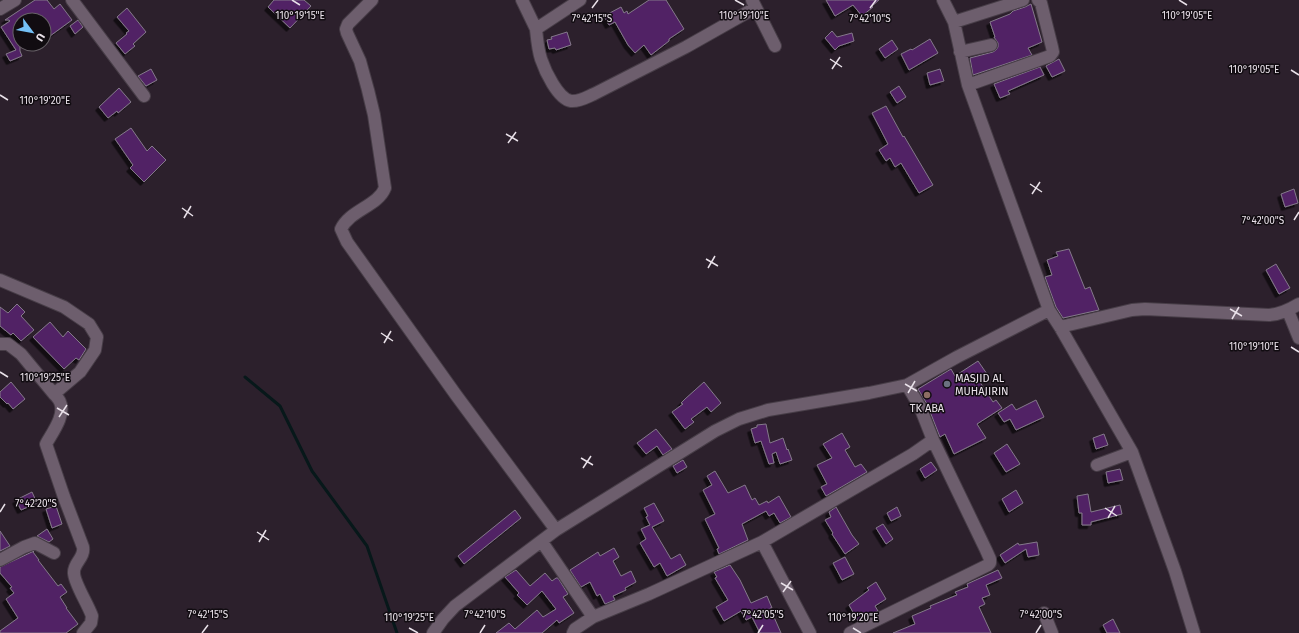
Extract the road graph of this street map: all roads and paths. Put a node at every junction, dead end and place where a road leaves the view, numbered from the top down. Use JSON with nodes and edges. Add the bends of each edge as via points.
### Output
{"nodes":[{"id":1,"x":15,"y":0,"type":"edge"},
{"id":2,"x":72,"y":0,"type":"edge"},
{"id":3,"x":372,"y":0,"type":"edge"},
{"id":4,"x":522,"y":0,"type":"edge"},
{"id":5,"x":580,"y":0,"type":"edge"},
{"id":6,"x":943,"y":0,"type":"edge"},
{"id":7,"x":1023,"y":0,"type":"edge"},
{"id":8,"x":1038,"y":0,"type":"edge"},
{"id":9,"x":753,"y":4,"type":"edge"},
{"id":10,"x":0,"y":9,"type":"edge"},
{"id":11,"x":954,"y":22,"type":"junction"},
{"id":12,"x":536,"y":29,"type":"junction"},
{"id":13,"x":991,"y":45,"type":"dead end"},
{"id":14,"x":776,"y":46,"type":"dead end"},
{"id":15,"x":960,"y":52,"type":"junction"},
{"id":16,"x":968,"y":85,"type":"junction"},
{"id":17,"x":144,"y":96,"type":"dead end"},
{"id":18,"x":0,"y":280,"type":"edge"},
{"id":19,"x":1299,"y":304,"type":"edge"},
{"id":20,"x":1049,"y":310,"type":"junction"},
{"id":21,"x":1288,"y":311,"type":"junction"},
{"id":22,"x":1060,"y":327,"type":"junction"},
{"id":23,"x":1299,"y":338,"type":"edge"},
{"id":24,"x":0,"y":344,"type":"edge"},
{"id":25,"x":907,"y":385,"type":"junction"},
{"id":26,"x":54,"y":394,"type":"junction"},
{"id":27,"x":933,"y":440,"type":"junction"},
{"id":28,"x":1132,"y":452,"type":"junction"},
{"id":29,"x":1097,"y":465,"type":"dead end"},
{"id":30,"x":556,"y":530,"type":"junction"},
{"id":31,"x":542,"y":542,"type":"junction"},
{"id":32,"x":762,"y":542,"type":"junction"},
{"id":33,"x":54,"y":553,"type":"dead end"},
{"id":34,"x":0,"y":560,"type":"edge"},
{"id":35,"x":1044,"y":613,"type":"dead end"},
{"id":36,"x":593,"y":617,"type":"junction"},
{"id":37,"x":87,"y":629,"type":"edge"},
{"id":38,"x":1192,"y":632,"type":"edge"},
{"id":39,"x":433,"y":633,"type":"edge"},
{"id":40,"x":573,"y":633,"type":"edge"},
{"id":41,"x":810,"y":633,"type":"edge"},
{"id":42,"x":850,"y":633,"type":"edge"},
{"id":43,"x":1052,"y":633,"type":"edge"}],
"edges":[{"from":1,"to":10,"type":"street"},
{"from":2,"to":17,"type":"street"},
{"from":3,"to":30,"type":"street","via":[[346,29],[360,61],[368,90],[385,188],[384,193],[344,222],[341,229],[347,242],[456,395]]},
{"from":4,"to":12,"type":"street"},
{"from":5,"to":12,"type":"street"},
{"from":6,"to":11,"type":"street"},
{"from":7,"to":11,"type":"street"},
{"from":8,"to":16,"type":"street","via":[[1041,3],[1052,47],[1050,56]]},
{"from":9,"to":12,"type":"street","via":[[686,47],[581,100],[567,100],[561,96],[541,60]]},
{"from":9,"to":14,"type":"street"},
{"from":11,"to":15,"type":"street"},
{"from":13,"to":15,"type":"street"},
{"from":15,"to":16,"type":"street"},
{"from":16,"to":20,"type":"street"},
{"from":18,"to":26,"type":"street","via":[[64,307],[89,324],[96,337],[95,350],[80,372]]},
{"from":19,"to":21,"type":"street"},
{"from":20,"to":22,"type":"street"},
{"from":20,"to":25,"type":"street","via":[[957,356]]},
{"from":21,"to":22,"type":"street","via":[[1269,315],[1145,309]]},
{"from":21,"to":23,"type":"street"},
{"from":22,"to":28,"type":"street"},
{"from":24,"to":26,"type":"street","via":[[8,344],[21,354]]},
{"from":25,"to":27,"type":"street","via":[[920,407]]},
{"from":25,"to":30,"type":"street","via":[[768,410],[739,419],[715,431]]},
{"from":26,"to":37,"type":"street","via":[[60,402],[62,411],[46,444],[84,547],[74,574],[92,616]]},
{"from":27,"to":32,"type":"street"},
{"from":27,"to":42,"type":"street","via":[[990,563]]},
{"from":28,"to":29,"type":"street"},
{"from":28,"to":38,"type":"street","via":[[1173,564]]},
{"from":30,"to":31,"type":"street"},
{"from":31,"to":36,"type":"street"},
{"from":31,"to":39,"type":"street","via":[[455,606]]},
{"from":32,"to":36,"type":"street","via":[[650,594]]},
{"from":32,"to":41,"type":"street"},
{"from":33,"to":34,"type":"street","via":[[35,543],[24,546]]},
{"from":35,"to":43,"type":"street"},
{"from":36,"to":40,"type":"street"}]}
